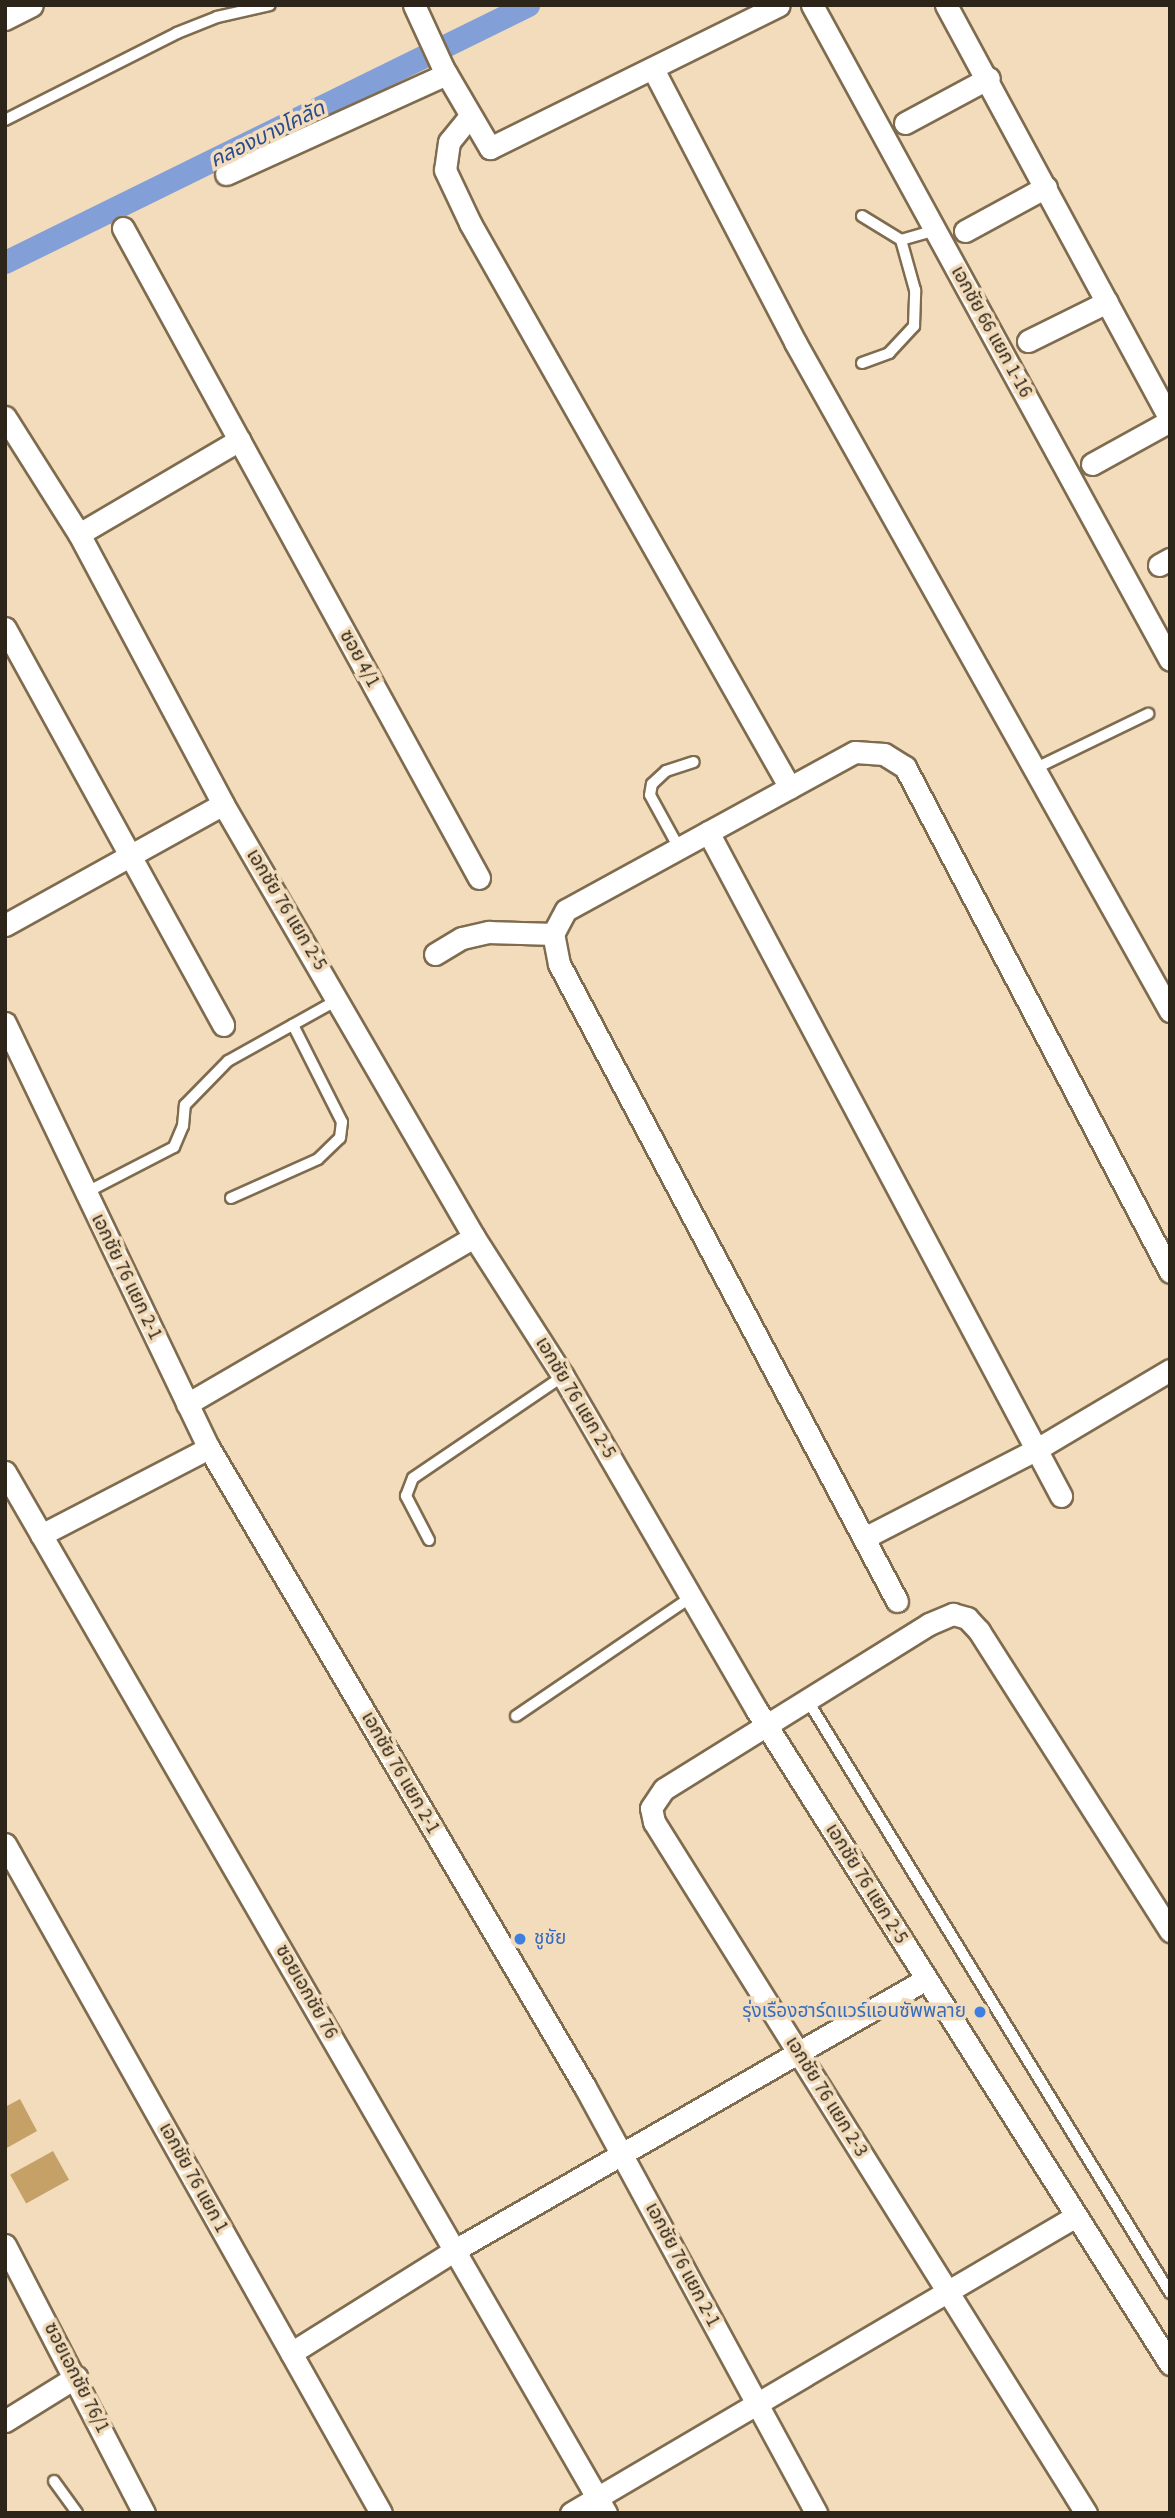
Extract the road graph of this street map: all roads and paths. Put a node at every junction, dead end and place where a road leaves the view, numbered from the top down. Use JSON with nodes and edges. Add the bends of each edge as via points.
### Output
{"nodes":[{"id":1,"x":32,"y":5,"type":"edge"},
{"id":2,"x":270,"y":5,"type":"edge"},
{"id":3,"x":414,"y":5,"type":"edge"},
{"id":4,"x":779,"y":5,"type":"edge"},
{"id":5,"x":813,"y":5,"type":"edge"},
{"id":6,"x":946,"y":5,"type":"edge"},
{"id":7,"x":5,"y":19,"type":"edge"},
{"id":8,"x":653,"y":69,"type":"junction"},
{"id":9,"x":445,"y":71,"type":"junction"},
{"id":10,"x":989,"y":78,"type":"junction"},
{"id":11,"x":470,"y":116,"type":"junction"},
{"id":12,"x":5,"y":120,"type":"edge"},
{"id":13,"x":905,"y":123,"type":"dead end"},
{"id":14,"x":226,"y":174,"type":"dead end"},
{"id":15,"x":1046,"y":187,"type":"junction"},
{"id":16,"x":862,"y":216,"type":"dead end"},
{"id":17,"x":123,"y":228,"type":"dead end"},
{"id":18,"x":935,"y":230,"type":"junction"},
{"id":19,"x":965,"y":231,"type":"dead end"},
{"id":20,"x":901,"y":240,"type":"junction"},
{"id":21,"x":1107,"y":302,"type":"junction"},
{"id":22,"x":1028,"y":341,"type":"dead end"},
{"id":23,"x":862,"y":362,"type":"dead end"},
{"id":24,"x":5,"y":417,"type":"edge"},
{"id":25,"x":1170,"y":420,"type":"edge"},
{"id":26,"x":239,"y":440,"type":"junction"},
{"id":27,"x":1092,"y":464,"type":"dead end"},
{"id":28,"x":79,"y":534,"type":"junction"},
{"id":29,"x":5,"y":628,"type":"edge"},
{"id":30,"x":1170,"y":660,"type":"edge"},
{"id":31,"x":1148,"y":713,"type":"dead end"},
{"id":32,"x":694,"y":762,"type":"dead end"},
{"id":33,"x":1034,"y":769,"type":"junction"},
{"id":34,"x":790,"y":788,"type":"junction"},
{"id":35,"x":223,"y":804,"type":"junction"},
{"id":36,"x":708,"y":832,"type":"junction"},
{"id":37,"x":680,"y":848,"type":"junction"},
{"id":38,"x":134,"y":857,"type":"junction"},
{"id":39,"x":479,"y":878,"type":"dead end"},
{"id":40,"x":5,"y":925,"type":"edge"},
{"id":41,"x":553,"y":934,"type":"junction"},
{"id":42,"x":435,"y":954,"type":"dead end"},
{"id":43,"x":339,"y":999,"type":"junction"},
{"id":44,"x":1170,"y":1011,"type":"edge"},
{"id":45,"x":5,"y":1023,"type":"edge"},
{"id":46,"x":223,"y":1025,"type":"dead end"},
{"id":47,"x":293,"y":1025,"type":"junction"},
{"id":48,"x":85,"y":1192,"type":"junction"},
{"id":49,"x":231,"y":1198,"type":"dead end"},
{"id":50,"x":474,"y":1237,"type":"junction"},
{"id":51,"x":1170,"y":1272,"type":"edge"},
{"id":52,"x":1170,"y":1370,"type":"edge"},
{"id":53,"x":563,"y":1376,"type":"junction"},
{"id":54,"x":187,"y":1404,"type":"junction"},
{"id":55,"x":209,"y":1448,"type":"junction"},
{"id":56,"x":1037,"y":1450,"type":"junction"},
{"id":57,"x":5,"y":1472,"type":"edge"},
{"id":58,"x":1062,"y":1496,"type":"dead end"},
{"id":59,"x":41,"y":1535,"type":"junction"},
{"id":60,"x":864,"y":1538,"type":"junction"},
{"id":61,"x":429,"y":1540,"type":"dead end"},
{"id":62,"x":691,"y":1597,"type":"junction"},
{"id":63,"x":897,"y":1601,"type":"dead end"},
{"id":64,"x":808,"y":1701,"type":"junction"},
{"id":65,"x":516,"y":1716,"type":"dead end"},
{"id":66,"x":766,"y":1727,"type":"junction"},
{"id":67,"x":5,"y":1844,"type":"edge"},
{"id":68,"x":1170,"y":1931,"type":"edge"},
{"id":69,"x":926,"y":1979,"type":"junction"},
{"id":70,"x":797,"y":2051,"type":"junction"},
{"id":71,"x":623,"y":2154,"type":"junction"},
{"id":72,"x":1076,"y":2216,"type":"junction"},
{"id":73,"x":5,"y":2245,"type":"edge"},
{"id":74,"x":455,"y":2250,"type":"junction"},
{"id":75,"x":946,"y":2289,"type":"junction"},
{"id":76,"x":1170,"y":2293,"type":"edge"},
{"id":77,"x":291,"y":2353,"type":"junction"},
{"id":78,"x":1170,"y":2364,"type":"edge"},
{"id":79,"x":76,"y":2378,"type":"junction"},
{"id":80,"x":756,"y":2404,"type":"junction"},
{"id":81,"x":5,"y":2421,"type":"edge"},
{"id":82,"x":54,"y":2481,"type":"dead end"},
{"id":83,"x":602,"y":2505,"type":"edge"},
{"id":84,"x":77,"y":2513,"type":"edge"},
{"id":85,"x":144,"y":2513,"type":"edge"},
{"id":86,"x":381,"y":2513,"type":"edge"},
{"id":87,"x":571,"y":2513,"type":"edge"},
{"id":88,"x":816,"y":2513,"type":"edge"},
{"id":89,"x":1086,"y":2513,"type":"edge"}],
"edges":[{"from":1,"to":7,"type":"street"},
{"from":2,"to":12,"type":"lane","via":[[217,16],[177,33]]},
{"from":3,"to":9,"type":"street"},
{"from":4,"to":8,"type":"street"},
{"from":5,"to":18,"type":"street","name":"เอกชัย 66 แยก 1-16"},
{"from":6,"to":10,"type":"street"},
{"from":8,"to":11,"type":"street","via":[[496,148],[487,146]]},
{"from":8,"to":33,"type":"street","via":[[795,342]]},
{"from":9,"to":11,"type":"street"},
{"from":9,"to":14,"type":"street"},
{"from":10,"to":13,"type":"street"},
{"from":10,"to":15,"type":"street"},
{"from":11,"to":34,"type":"street","via":[[449,142],[445,170],[470,223]]},
{"from":15,"to":19,"type":"street"},
{"from":15,"to":21,"type":"street"},
{"from":16,"to":20,"type":"lane"},
{"from":17,"to":26,"type":"street","name":"ซอย 4/1"},
{"from":18,"to":20,"type":"lane"},
{"from":18,"to":30,"type":"street","name":"เอกชัย 66 แยก 1-16"},
{"from":20,"to":23,"type":"lane","via":[[915,290],[914,327],[889,353]]},
{"from":21,"to":22,"type":"street"},
{"from":21,"to":25,"type":"street"},
{"from":24,"to":28,"type":"street","name":"เอกชัย 76 แยก 2-5"},
{"from":25,"to":27,"type":"street"},
{"from":26,"to":28,"type":"street"},
{"from":26,"to":39,"type":"street","name":"ซอย 4/1"},
{"from":28,"to":35,"type":"street","name":"เอกชัย 76 แยก 2-5"},
{"from":29,"to":38,"type":"street"},
{"from":31,"to":33,"type":"lane"},
{"from":32,"to":37,"type":"lane","via":[[666,771],[652,784],[649,795]]},
{"from":33,"to":44,"type":"street"},
{"from":34,"to":36,"type":"street"},
{"from":34,"to":51,"type":"street","via":[[855,752],[884,754],[905,767]]},
{"from":35,"to":38,"type":"street"},
{"from":35,"to":43,"type":"street","name":"เอกชัย 76 แยก 2-5"},
{"from":36,"to":37,"type":"street"},
{"from":36,"to":56,"type":"street"},
{"from":37,"to":41,"type":"street","via":[[566,910]]},
{"from":38,"to":40,"type":"street"},
{"from":38,"to":46,"type":"street"},
{"from":41,"to":42,"type":"street","via":[[489,932],[462,938]]},
{"from":41,"to":60,"type":"street","via":[[559,964]]},
{"from":43,"to":47,"type":"lane"},
{"from":43,"to":50,"type":"street","name":"เอกชัย 76 แยก 2-5"},
{"from":45,"to":48,"type":"street","name":"เอกชัย 76 แยก 2-1"},
{"from":47,"to":48,"type":"lane","via":[[228,1061],[198,1090],[185,1105],[174,1147]]},
{"from":47,"to":49,"type":"lane","via":[[342,1122],[340,1138],[317,1159]]},
{"from":48,"to":54,"type":"street","name":"เอกชัย 76 แยก 2-1"},
{"from":50,"to":53,"type":"street","name":"เอกชัย 76 แยก 2-5"},
{"from":50,"to":54,"type":"street"},
{"from":52,"to":56,"type":"street"},
{"from":53,"to":61,"type":"lane","via":[[413,1478],[406,1496]]},
{"from":53,"to":62,"type":"street","name":"เอกชัย 76 แยก 2-5"},
{"from":54,"to":55,"type":"street","name":"เอกชัย 76 แยก 2-1"},
{"from":55,"to":59,"type":"street"},
{"from":55,"to":71,"type":"street","name":"เอกชัย 76 แยก 2-1"},
{"from":56,"to":58,"type":"street"},
{"from":56,"to":60,"type":"street"},
{"from":57,"to":59,"type":"street","name":"ซอยเอกชัย 76"},
{"from":59,"to":74,"type":"street","name":"ซอยเอกชัย 76"},
{"from":60,"to":63,"type":"street"},
{"from":62,"to":65,"type":"lane"},
{"from":62,"to":66,"type":"street","name":"เอกชัย 76 แยก 2-5"},
{"from":64,"to":66,"type":"street","name":"เอกชัย 76 แยก 2-3"},
{"from":64,"to":68,"type":"street","name":"เอกชัย 76 แยก 2-3","via":[[929,1623],[953,1614],[967,1618]]},
{"from":64,"to":76,"type":"lane"},
{"from":66,"to":69,"type":"street","name":"เอกชัย 76 แยก 2-5"},
{"from":66,"to":70,"type":"street","name":"เอกชัย 76 แยก 2-3","via":[[664,1789],[651,1808],[654,1822]]},
{"from":67,"to":77,"type":"street","name":"เอกชัย 76 แยก 1"},
{"from":69,"to":70,"type":"street"},
{"from":69,"to":72,"type":"street","name":"เอกชัย 76 แยก 2-5"},
{"from":70,"to":71,"type":"street"},
{"from":70,"to":75,"type":"street","name":"เอกชัย 76 แยก 2-3"},
{"from":71,"to":74,"type":"street"},
{"from":71,"to":80,"type":"street","name":"เอกชัย 76 แยก 2-1"},
{"from":72,"to":75,"type":"street"},
{"from":72,"to":78,"type":"street","name":"เอกชัย 76 แยก 2-5"},
{"from":73,"to":79,"type":"street","name":"ซอยเอกชัย 76/1"},
{"from":74,"to":77,"type":"street"},
{"from":74,"to":83,"type":"street","name":"ซอยเอกชัย 76"},
{"from":75,"to":80,"type":"street"},
{"from":75,"to":89,"type":"street","name":"เอกชัย 76 แยก 2-3"},
{"from":77,"to":86,"type":"street","name":"เอกชัย 76 แยก 1"},
{"from":79,"to":81,"type":"street"},
{"from":79,"to":85,"type":"street","name":"ซอยเอกชัย 76/1"},
{"from":80,"to":83,"type":"street"},
{"from":80,"to":88,"type":"street","name":"เอกชัย 76 แยก 2-1"},
{"from":82,"to":84,"type":"lane"},
{"from":83,"to":87,"type":"street"}]}
